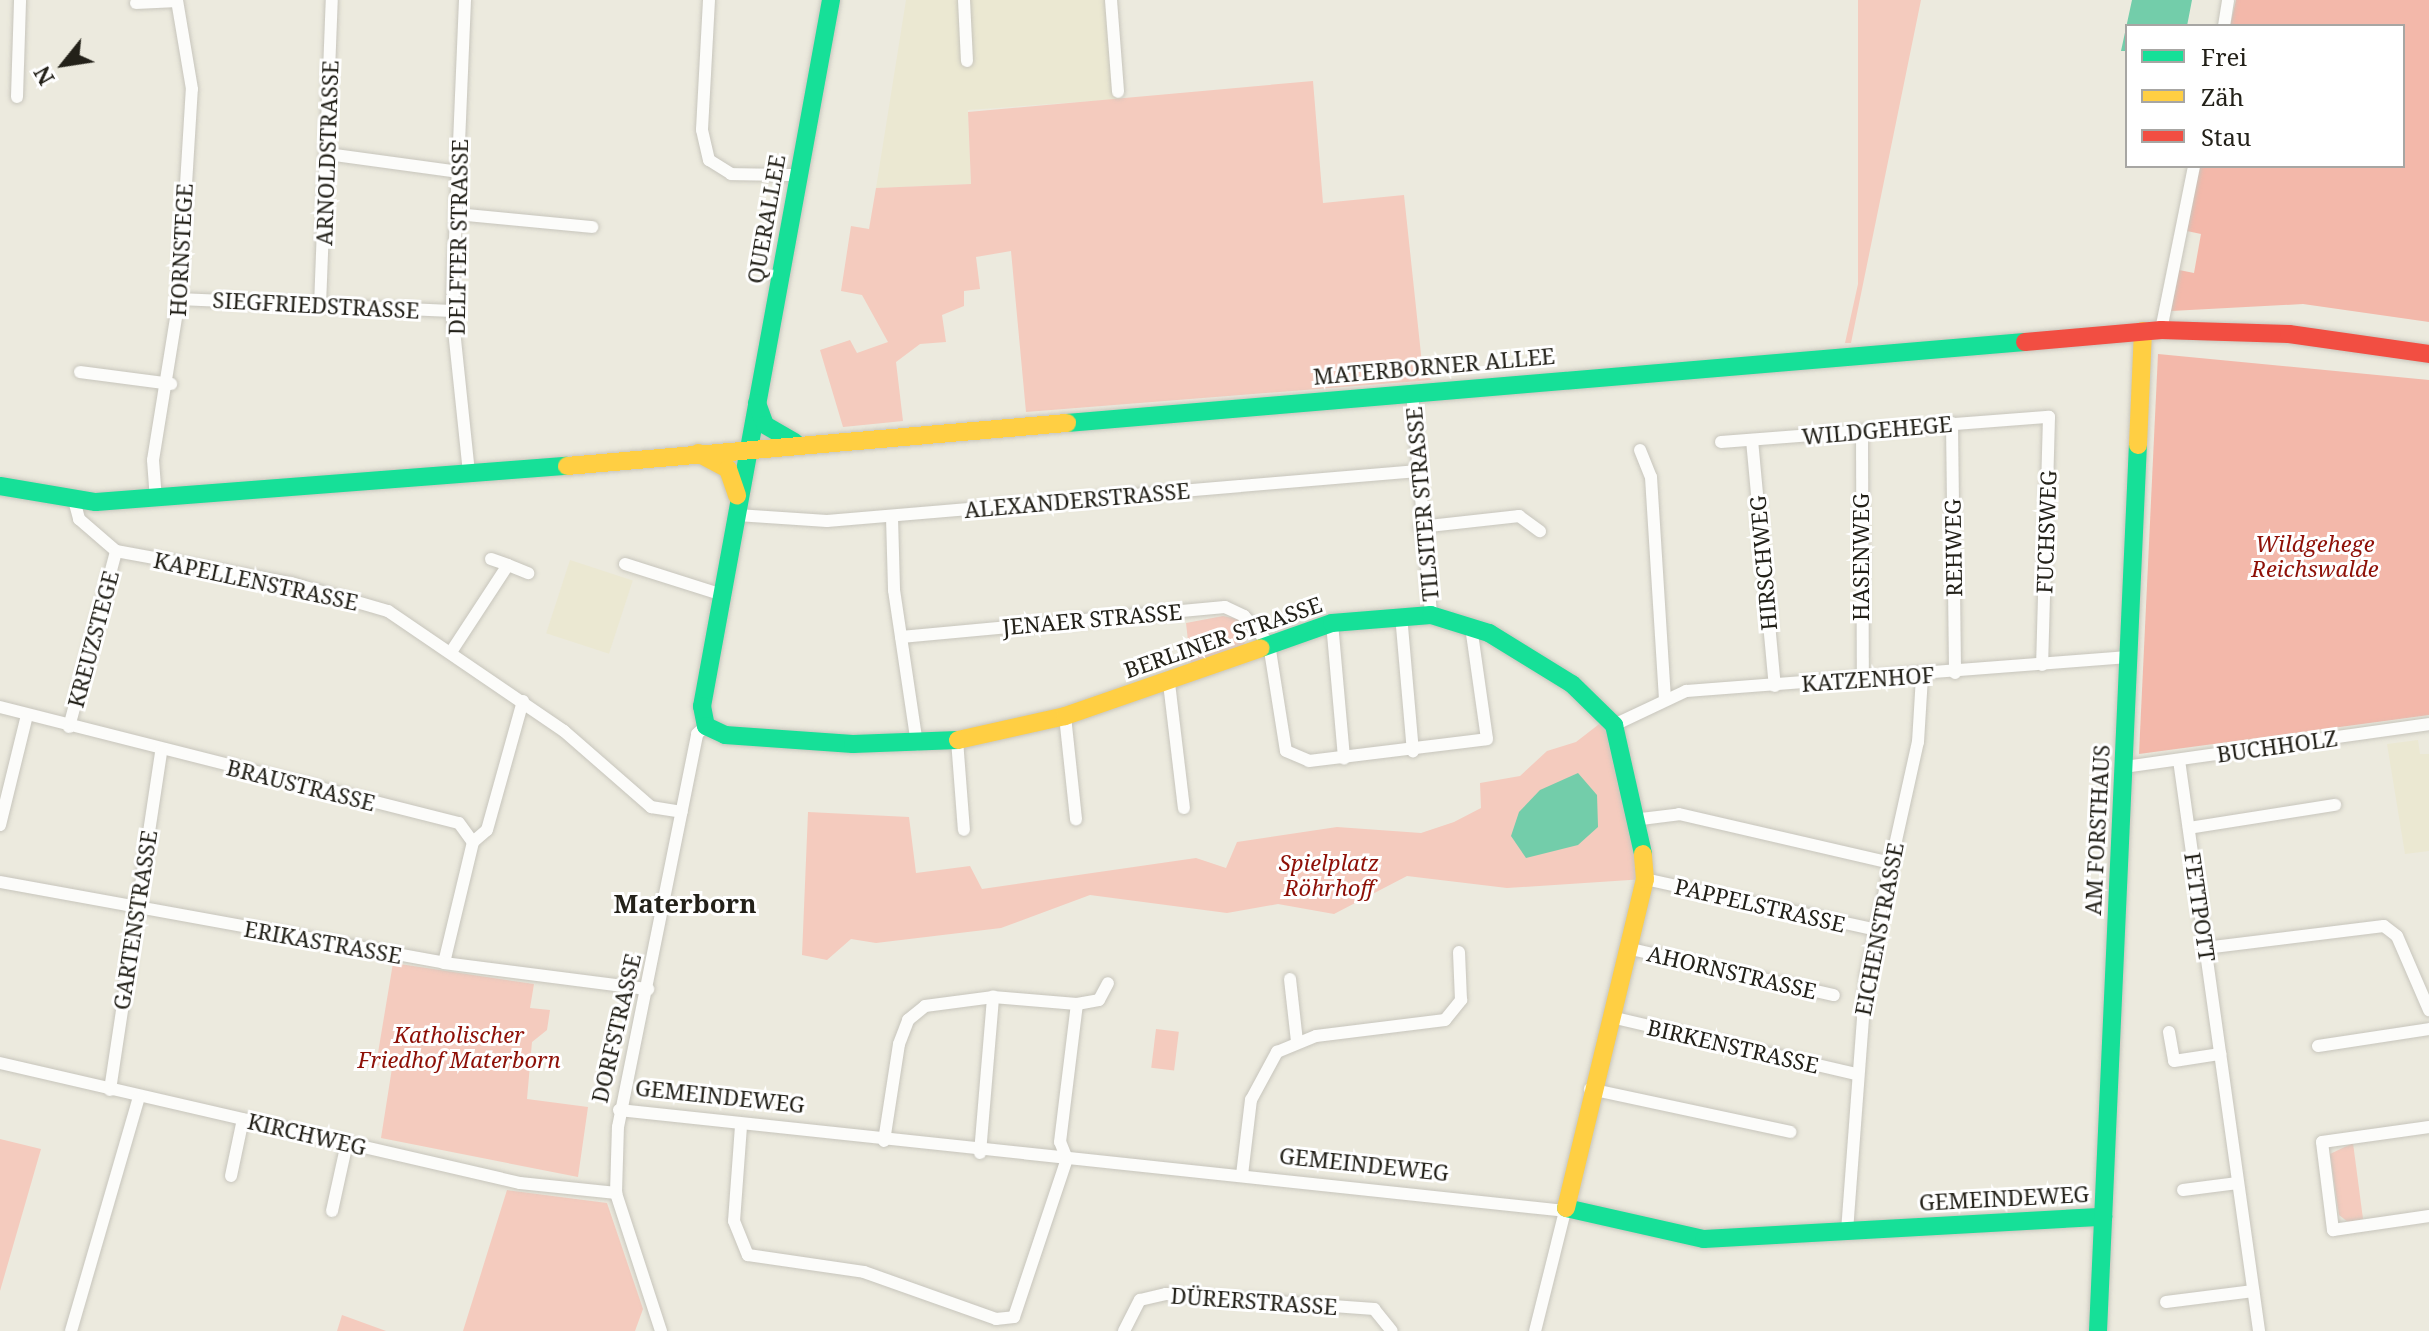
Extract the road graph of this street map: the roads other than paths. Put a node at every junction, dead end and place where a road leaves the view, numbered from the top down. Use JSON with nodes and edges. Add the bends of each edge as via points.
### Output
{"nodes":[{"id":1,"x":20,"y":0,"type":"edge"},
{"id":2,"x":177,"y":0,"type":"edge"},
{"id":3,"x":332,"y":0,"type":"edge"},
{"id":4,"x":465,"y":0,"type":"edge"},
{"id":5,"x":709,"y":0,"type":"edge"},
{"id":6,"x":831,"y":0,"type":"edge"},
{"id":7,"x":964,"y":0,"type":"edge"},
{"id":8,"x":1111,"y":0,"type":"edge"},
{"id":9,"x":2228,"y":0,"type":"edge"},
{"id":10,"x":136,"y":3,"type":"dead end"},
{"id":11,"x":2224,"y":24,"type":"edge"},
{"id":12,"x":967,"y":61,"type":"dead end"},
{"id":13,"x":1118,"y":92,"type":"dead end"},
{"id":14,"x":17,"y":97,"type":"dead end"},
{"id":15,"x":328,"y":154,"type":"junction"},
{"id":16,"x":2193,"y":168,"type":"edge"},
{"id":17,"x":459,"y":172,"type":"junction"},
{"id":18,"x":798,"y":175,"type":"junction"},
{"id":19,"x":457,"y":214,"type":"junction"},
{"id":20,"x":592,"y":227,"type":"dead end"},
{"id":21,"x":179,"y":299,"type":"junction"},
{"id":22,"x":320,"y":306,"type":"junction"},
{"id":23,"x":452,"y":311,"type":"junction"},
{"id":24,"x":2152,"y":330,"type":"junction"},
{"id":25,"x":2429,"y":354,"type":"edge"},
{"id":26,"x":80,"y":372,"type":"dead end"},
{"id":27,"x":171,"y":384,"type":"junction"},
{"id":28,"x":1412,"y":392,"type":"junction"},
{"id":29,"x":756,"y":400,"type":"junction"},
{"id":30,"x":2031,"y":413,"type":"joint"},
{"id":31,"x":1952,"y":423,"type":"junction"},
{"id":32,"x":1862,"y":433,"type":"junction"},
{"id":33,"x":1752,"y":440,"type":"junction"},
{"id":34,"x":797,"y":442,"type":"junction"},
{"id":35,"x":1721,"y":442,"type":"dead end"},
{"id":36,"x":749,"y":447,"type":"junction"},
{"id":37,"x":1640,"y":450,"type":"dead end"},
{"id":38,"x":693,"y":451,"type":"junction"},
{"id":39,"x":1418,"y":471,"type":"junction"},
{"id":40,"x":469,"y":473,"type":"junction"},
{"id":41,"x":0,"y":486,"type":"edge"},
{"id":42,"x":74,"y":500,"type":"junction"},
{"id":43,"x":156,"y":500,"type":"junction"},
{"id":44,"x":738,"y":508,"type":"junction"},
{"id":45,"x":892,"y":517,"type":"junction"},
{"id":46,"x":1420,"y":527,"type":"junction"},
{"id":47,"x":1540,"y":531,"type":"dead end"},
{"id":48,"x":116,"y":551,"type":"junction"},
{"id":49,"x":491,"y":559,"type":"dead end"},
{"id":50,"x":625,"y":564,"type":"dead end"},
{"id":51,"x":508,"y":565,"type":"junction"},
{"id":52,"x":528,"y":573,"type":"dead end"},
{"id":53,"x":723,"y":595,"type":"junction"},
{"id":54,"x":1401,"y":615,"type":"junction"},
{"id":55,"x":1431,"y":615,"type":"junction"},
{"id":56,"x":1332,"y":623,"type":"junction"},
{"id":57,"x":1471,"y":627,"type":"junction"},
{"id":58,"x":901,"y":637,"type":"junction"},
{"id":59,"x":1269,"y":644,"type":"junction"},
{"id":60,"x":453,"y":649,"type":"junction"},
{"id":61,"x":2129,"y":657,"type":"junction"},
{"id":62,"x":2042,"y":665,"type":"junction"},
{"id":63,"x":1955,"y":673,"type":"junction"},
{"id":64,"x":1922,"y":676,"type":"junction"},
{"id":65,"x":1863,"y":680,"type":"junction"},
{"id":66,"x":1169,"y":683,"type":"junction"},
{"id":67,"x":1775,"y":686,"type":"junction"},
{"id":68,"x":1665,"y":698,"type":"junction"},
{"id":69,"x":523,"y":701,"type":"junction"},
{"id":70,"x":0,"y":707,"type":"edge"},
{"id":71,"x":27,"y":715,"type":"junction"},
{"id":72,"x":1065,"y":716,"type":"junction"},
{"id":73,"x":2429,"y":724,"type":"edge"},
{"id":74,"x":1614,"y":725,"type":"junction"},
{"id":75,"x":706,"y":726,"type":"junction"},
{"id":76,"x":69,"y":727,"type":"junction"},
{"id":77,"x":957,"y":740,"type":"junction"},
{"id":78,"x":917,"y":744,"type":"junction"},
{"id":79,"x":161,"y":751,"type":"junction"},
{"id":80,"x":1413,"y":751,"type":"junction"},
{"id":81,"x":1344,"y":758,"type":"junction"},
{"id":82,"x":2179,"y":760,"type":"junction"},
{"id":83,"x":2124,"y":767,"type":"junction"},
{"id":84,"x":4,"y":796,"type":"edge"},
{"id":85,"x":2335,"y":805,"type":"dead end"},
{"id":86,"x":1184,"y":808,"type":"dead end"},
{"id":87,"x":682,"y":812,"type":"junction"},
{"id":88,"x":1076,"y":819,"type":"dead end"},
{"id":89,"x":1641,"y":819,"type":"junction"},
{"id":90,"x":0,"y":825,"type":"edge"},
{"id":91,"x":2189,"y":828,"type":"junction"},
{"id":92,"x":964,"y":830,"type":"dead end"},
{"id":93,"x":473,"y":842,"type":"junction"},
{"id":94,"x":1891,"y":863,"type":"junction"},
{"id":95,"x":1645,"y":879,"type":"junction"},
{"id":96,"x":0,"y":882,"type":"edge"},
{"id":97,"x":137,"y":910,"type":"junction"},
{"id":98,"x":1876,"y":930,"type":"junction"},
{"id":99,"x":2205,"y":948,"type":"junction"},
{"id":100,"x":1631,"y":949,"type":"junction"},
{"id":101,"x":1459,"y":952,"type":"dead end"},
{"id":102,"x":444,"y":963,"type":"junction"},
{"id":103,"x":1290,"y":979,"type":"dead end"},
{"id":104,"x":1108,"y":983,"type":"dead end"},
{"id":105,"x":648,"y":989,"type":"junction"},
{"id":106,"x":1834,"y":995,"type":"dead end"},
{"id":107,"x":993,"y":997,"type":"junction"},
{"id":108,"x":1077,"y":1004,"type":"junction"},
{"id":109,"x":2429,"y":1010,"type":"edge"},
{"id":110,"x":1611,"y":1017,"type":"junction"},
{"id":111,"x":2429,"y":1029,"type":"edge"},
{"id":112,"x":2169,"y":1032,"type":"dead end"},
{"id":113,"x":1297,"y":1041,"type":"junction"},
{"id":114,"x":2318,"y":1046,"type":"dead end"},
{"id":115,"x":2220,"y":1054,"type":"junction"},
{"id":116,"x":0,"y":1063,"type":"edge"},
{"id":117,"x":1856,"y":1074,"type":"junction"},
{"id":118,"x":1590,"y":1089,"type":"junction"},
{"id":119,"x":110,"y":1090,"type":"junction"},
{"id":120,"x":139,"y":1097,"type":"junction"},
{"id":121,"x":619,"y":1110,"type":"junction"},
{"id":122,"x":243,"y":1119,"type":"junction"},
{"id":123,"x":741,"y":1126,"type":"junction"},
{"id":124,"x":2429,"y":1127,"type":"edge"},
{"id":125,"x":1790,"y":1132,"type":"dead end"},
{"id":126,"x":884,"y":1141,"type":"junction"},
{"id":127,"x":347,"y":1143,"type":"junction"},
{"id":128,"x":980,"y":1153,"type":"junction"},
{"id":129,"x":1067,"y":1159,"type":"junction"},
{"id":130,"x":1242,"y":1175,"type":"junction"},
{"id":131,"x":231,"y":1176,"type":"dead end"},
{"id":132,"x":2238,"y":1183,"type":"junction"},
{"id":133,"x":2183,"y":1190,"type":"dead end"},
{"id":134,"x":616,"y":1193,"type":"junction"},
{"id":135,"x":332,"y":1211,"type":"dead end"},
{"id":136,"x":1565,"y":1211,"type":"junction"},
{"id":137,"x":2429,"y":1216,"type":"edge"},
{"id":138,"x":2103,"y":1217,"type":"junction"},
{"id":139,"x":1847,"y":1231,"type":"junction"},
{"id":140,"x":2253,"y":1291,"type":"junction"},
{"id":141,"x":2166,"y":1302,"type":"dead end"},
{"id":142,"x":71,"y":1331,"type":"edge"},
{"id":143,"x":661,"y":1331,"type":"edge"},
{"id":144,"x":1124,"y":1331,"type":"edge"},
{"id":145,"x":1392,"y":1331,"type":"edge"},
{"id":146,"x":1535,"y":1331,"type":"edge"},
{"id":147,"x":2098,"y":1331,"type":"edge"},
{"id":148,"x":2259,"y":1331,"type":"edge"}],
"edges":[{"from":1,"to":14,"type":"street"},
{"from":2,"to":10,"type":"street"},
{"from":2,"to":21,"type":"street","name":"HORNSTEGE","via":[[192,89]]},
{"from":3,"to":15,"type":"street","name":"ARNOLDSTRASSE"},
{"from":4,"to":17,"type":"street","name":"DELFTER STRASSE"},
{"from":5,"to":18,"type":"street","via":[[702,130],[709,160],[731,174]]},
{"from":6,"to":18,"type":"street","name":"QUERALLEE"},
{"from":7,"to":12,"type":"street"},
{"from":8,"to":13,"type":"street"},
{"from":9,"to":11,"type":"street"},
{"from":15,"to":17,"type":"street"},
{"from":15,"to":22,"type":"street","name":"ARNOLDSTRASSE"},
{"from":16,"to":24,"type":"street","name":"AM FORSTHAUS"},
{"from":17,"to":19,"type":"street","name":"DELFTER STRASSE"},
{"from":18,"to":29,"type":"street","name":"QUERALLEE"},
{"from":19,"to":20,"type":"street"},
{"from":19,"to":23,"type":"street","name":"DELFTER STRASSE"},
{"from":21,"to":22,"type":"street","name":"SIEGFRIEDSTRASSE"},
{"from":21,"to":27,"type":"street","name":"HORNSTEGE"},
{"from":22,"to":23,"type":"street","name":"SIEGFRIEDSTRASSE"},
{"from":23,"to":40,"type":"street","name":"DELFTER STRASSE"},
{"from":24,"to":25,"type":"street","name":"MATERBORNER ALLEE","via":[[2289,334]]},
{"from":24,"to":28,"type":"street","name":"MATERBORNER ALLEE"},
{"from":24,"to":61,"type":"street","name":"AM FORSTHAUS"},
{"from":26,"to":27,"type":"street"},
{"from":27,"to":43,"type":"street","name":"HORNSTEGE","via":[[153,460]]},
{"from":28,"to":34,"type":"street","name":"MATERBORNER ALLEE"},
{"from":28,"to":39,"type":"street","name":"TILSITER STRASSE"},
{"from":29,"to":34,"type":"street","via":[[765,425]]},
{"from":29,"to":36,"type":"street","name":"QUERALLEE"},
{"from":30,"to":31,"type":"street","name":"WILDGEHEGE"},
{"from":30,"to":62,"type":"street","name":"FUCHSWEG","via":[[2049,417]]},
{"from":31,"to":32,"type":"street","name":"WILDGEHEGE"},
{"from":31,"to":63,"type":"street","name":"REHWEG"},
{"from":32,"to":33,"type":"street","name":"WILDGEHEGE"},
{"from":32,"to":65,"type":"street","name":"HASENWEG"},
{"from":33,"to":35,"type":"street","name":"WILDGEHEGE"},
{"from":33,"to":67,"type":"street","name":"HIRSCHWEG"},
{"from":34,"to":36,"type":"street","name":"MATERBORNER ALLEE"},
{"from":36,"to":38,"type":"street","name":"MATERBORNER ALLEE"},
{"from":36,"to":44,"type":"street","name":"DORFSTRASSE"},
{"from":37,"to":68,"type":"street","via":[[1651,477]]},
{"from":38,"to":40,"type":"street","name":"MATERBORNER ALLEE"},
{"from":38,"to":44,"type":"street","via":[[728,469]]},
{"from":39,"to":45,"type":"street","name":"ALEXANDERSTRASSE"},
{"from":39,"to":46,"type":"street","name":"TILSITER STRASSE"},
{"from":40,"to":43,"type":"street","name":"MATERBORNER ALLEE"},
{"from":41,"to":42,"type":"street","name":"MATERBORNER ALLEE"},
{"from":42,"to":43,"type":"street","name":"MATERBORNER ALLEE"},
{"from":42,"to":48,"type":"street","name":"KAPELLENSTRASSE","via":[[79,519]]},
{"from":44,"to":45,"type":"street","name":"ALEXANDERSTRASSE"},
{"from":44,"to":53,"type":"street","name":"DORFSTRASSE"},
{"from":45,"to":58,"type":"street"},
{"from":46,"to":47,"type":"street","via":[[1519,516]]},
{"from":46,"to":55,"type":"street","name":"TILSITER STRASSE"},
{"from":48,"to":60,"type":"street","name":"KAPELLENSTRASSE","via":[[344,596],[388,611]]},
{"from":48,"to":76,"type":"street","name":"KREUZSTEGE"},
{"from":49,"to":51,"type":"street"},
{"from":50,"to":53,"type":"street"},
{"from":51,"to":52,"type":"street"},
{"from":51,"to":60,"type":"street"},
{"from":53,"to":75,"type":"street","name":"DORFSTRASSE","via":[[702,706]]},
{"from":54,"to":55,"type":"street","name":"BERLINER STRASSE"},
{"from":54,"to":56,"type":"street","name":"BERLINER STRASSE"},
{"from":54,"to":80,"type":"street"},
{"from":55,"to":57,"type":"street","name":"BERLINER STRASSE"},
{"from":56,"to":59,"type":"street","name":"BERLINER STRASSE"},
{"from":56,"to":81,"type":"street"},
{"from":57,"to":74,"type":"street","name":"BERLINER STRASSE","via":[[1532,656]]},
{"from":57,"to":80,"type":"street","via":[[1487,739]]},
{"from":58,"to":59,"type":"street","name":"JENAER STRASSE","via":[[1225,607],[1244,616]]},
{"from":58,"to":78,"type":"street"},
{"from":59,"to":66,"type":"street","name":"BERLINER STRASSE"},
{"from":59,"to":81,"type":"street","via":[[1286,751],[1299,761]]},
{"from":60,"to":69,"type":"street","name":"KAPELLENSTRASSE"},
{"from":61,"to":62,"type":"street","name":"KATZENHOF"},
{"from":61,"to":83,"type":"street","name":"AM FORSTHAUS"},
{"from":62,"to":63,"type":"street","name":"KATZENHOF"},
{"from":63,"to":64,"type":"street","name":"KATZENHOF"},
{"from":64,"to":65,"type":"street","name":"KATZENHOF"},
{"from":64,"to":94,"type":"street","name":"EICHENSTRASSE","via":[[1918,742]]},
{"from":65,"to":67,"type":"street","name":"KATZENHOF"},
{"from":66,"to":72,"type":"street","name":"BERLINER STRASSE"},
{"from":66,"to":86,"type":"street"},
{"from":67,"to":68,"type":"street","name":"KATZENHOF"},
{"from":68,"to":74,"type":"street","name":"KATZENHOF"},
{"from":69,"to":87,"type":"street","name":"KAPELLENSTRASSE","via":[[651,807]]},
{"from":69,"to":93,"type":"street","via":[[487,830]]},
{"from":70,"to":71,"type":"street","name":"BRAUSTRASSE"},
{"from":71,"to":76,"type":"street","name":"BRAUSTRASSE"},
{"from":71,"to":84,"type":"street"},
{"from":72,"to":77,"type":"street","name":"BERLINER STRASSE"},
{"from":72,"to":88,"type":"street"},
{"from":73,"to":82,"type":"street","name":"BUCHHOLZ"},
{"from":74,"to":89,"type":"street"},
{"from":75,"to":78,"type":"street","name":"BERLINER STRASSE","via":[[725,735]]},
{"from":75,"to":87,"type":"street","name":"DORFSTRASSE","via":[[697,734]]},
{"from":76,"to":79,"type":"street","name":"BRAUSTRASSE"},
{"from":77,"to":78,"type":"street","name":"BERLINER STRASSE"},
{"from":77,"to":92,"type":"street"},
{"from":79,"to":93,"type":"street","name":"BRAUSTRASSE","via":[[459,823]]},
{"from":79,"to":97,"type":"street","name":"GARTENSTRASSE"},
{"from":80,"to":81,"type":"street"},
{"from":82,"to":83,"type":"street","name":"BUCHHOLZ"},
{"from":82,"to":91,"type":"street","name":"FETTPOTT"},
{"from":83,"to":138,"type":"street","name":"AM FORSTHAUS"},
{"from":84,"to":90,"type":"street"},
{"from":85,"to":91,"type":"street"},
{"from":87,"to":105,"type":"street","name":"DORFSTRASSE"},
{"from":89,"to":94,"type":"street","via":[[1679,814]]},
{"from":89,"to":95,"type":"street"},
{"from":91,"to":99,"type":"street","name":"FETTPOTT"},
{"from":93,"to":102,"type":"street"},
{"from":94,"to":98,"type":"street","name":"EICHENSTRASSE"},
{"from":95,"to":98,"type":"street","name":"PAPPELSTRASSE"},
{"from":95,"to":100,"type":"street"},
{"from":96,"to":97,"type":"street","name":"ERIKASTRASSE"},
{"from":97,"to":102,"type":"street","name":"ERIKASTRASSE"},
{"from":97,"to":119,"type":"street","name":"GARTENSTRASSE"},
{"from":98,"to":117,"type":"street","name":"EICHENSTRASSE"},
{"from":99,"to":109,"type":"street","via":[[2384,926],[2397,936]]},
{"from":99,"to":115,"type":"street","name":"FETTPOTT"},
{"from":100,"to":106,"type":"street","name":"AHORNSTRASSE"},
{"from":100,"to":110,"type":"street"},
{"from":101,"to":113,"type":"street","via":[[1461,1000],[1445,1020]]},
{"from":102,"to":105,"type":"street","name":"ERIKASTRASSE"},
{"from":103,"to":113,"type":"street"},
{"from":104,"to":108,"type":"street","via":[[1099,1000]]},
{"from":105,"to":121,"type":"street","name":"DORFSTRASSE"},
{"from":107,"to":108,"type":"street"},
{"from":107,"to":126,"type":"street","via":[[955,998],[908,1020]]},
{"from":107,"to":128,"type":"street"},
{"from":108,"to":129,"type":"street","via":[[1060,1142]]},
{"from":110,"to":117,"type":"street","name":"BIRKENSTRASSE"},
{"from":110,"to":118,"type":"street"},
{"from":111,"to":114,"type":"street"},
{"from":112,"to":115,"type":"street","via":[[2174,1067]]},
{"from":113,"to":130,"type":"street","via":[[1277,1052],[1257,1082]]},
{"from":115,"to":132,"type":"street","name":"FETTPOTT"},
{"from":116,"to":119,"type":"street","name":"KIRCHWEG"},
{"from":117,"to":139,"type":"street","name":"EICHENSTRASSE"},
{"from":118,"to":125,"type":"street"},
{"from":118,"to":136,"type":"street"},
{"from":119,"to":120,"type":"street","name":"KIRCHWEG"},
{"from":120,"to":122,"type":"street","name":"KIRCHWEG"},
{"from":120,"to":142,"type":"street"},
{"from":121,"to":123,"type":"street","name":"GEMEINDEWEG"},
{"from":121,"to":134,"type":"street","name":"DORFSTRASSE"},
{"from":122,"to":127,"type":"street","name":"KIRCHWEG"},
{"from":122,"to":131,"type":"street"},
{"from":123,"to":126,"type":"street","name":"GEMEINDEWEG"},
{"from":123,"to":129,"type":"street","via":[[734,1221],[748,1255],[864,1272],[996,1319],[1014,1317],[1025,1296]]},
{"from":124,"to":137,"type":"street","via":[[2322,1142],[2333,1230]]},
{"from":126,"to":128,"type":"street","name":"GEMEINDEWEG"},
{"from":127,"to":134,"type":"street","name":"KIRCHWEG","via":[[520,1183]]},
{"from":127,"to":135,"type":"street"},
{"from":128,"to":129,"type":"street","name":"GEMEINDEWEG"},
{"from":129,"to":130,"type":"street","name":"GEMEINDEWEG"},
{"from":130,"to":136,"type":"street","name":"GEMEINDEWEG"},
{"from":132,"to":133,"type":"street"},
{"from":132,"to":140,"type":"street","name":"FETTPOTT"},
{"from":134,"to":143,"type":"street","name":"DORFSTRASSE"},
{"from":136,"to":139,"type":"street","name":"GEMEINDEWEG","via":[[1704,1239]]},
{"from":136,"to":146,"type":"street"},
{"from":138,"to":139,"type":"street","name":"GEMEINDEWEG"},
{"from":138,"to":147,"type":"street","name":"AM FORSTHAUS"},
{"from":140,"to":141,"type":"street"},
{"from":140,"to":148,"type":"street","name":"FETTPOTT"},
{"from":144,"to":145,"type":"street","name":"DÜRERSTRASSE","via":[[1140,1300],[1166,1294],[1374,1309]]}]}
